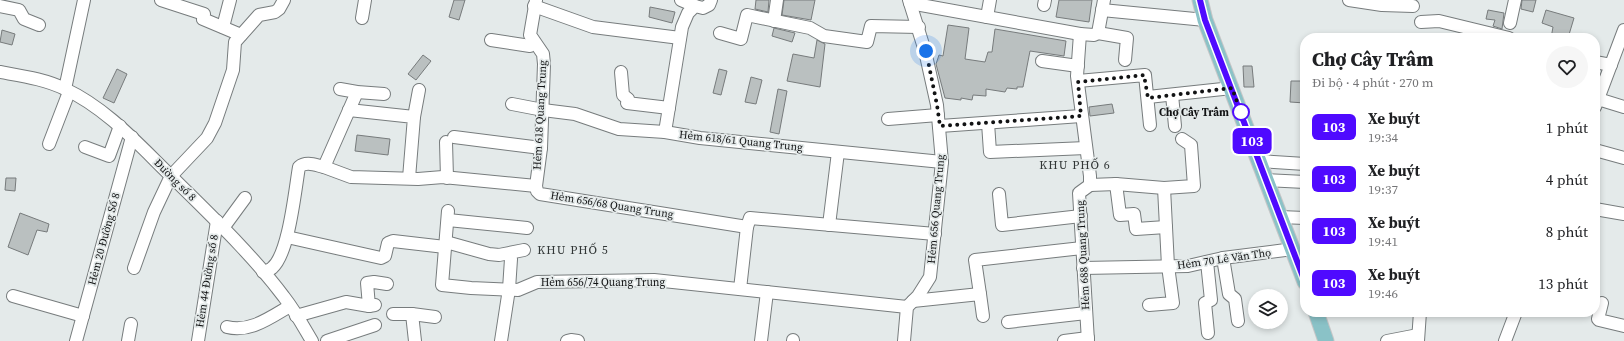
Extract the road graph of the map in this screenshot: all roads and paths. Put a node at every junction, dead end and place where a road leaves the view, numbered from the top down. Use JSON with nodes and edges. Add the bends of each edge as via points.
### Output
{"nodes":[{"id":1,"x":84,"y":0,"type":"edge"},
{"id":2,"x":160,"y":0,"type":"edge"},
{"id":3,"x":230,"y":0,"type":"edge"},
{"id":4,"x":284,"y":0,"type":"edge"},
{"id":5,"x":365,"y":0,"type":"edge"},
{"id":6,"x":681,"y":0,"type":"edge"},
{"id":7,"x":711,"y":0,"type":"edge"},
{"id":8,"x":777,"y":0,"type":"edge"},
{"id":9,"x":990,"y":0,"type":"edge"},
{"id":10,"x":1200,"y":0,"type":"edge"},
{"id":11,"x":1349,"y":0,"type":"edge"},
{"id":12,"x":1514,"y":0,"type":"edge"},
{"id":13,"x":910,"y":1,"type":"edge"},
{"id":14,"x":1382,"y":2,"type":"edge"},
{"id":15,"x":535,"y":3,"type":"edge"},
{"id":16,"x":1103,"y":5,"type":"edge"},
{"id":17,"x":0,"y":6,"type":"edge"},
{"id":18,"x":695,"y":6,"type":"junction"},
{"id":19,"x":1413,"y":6,"type":"dead end"},
{"id":20,"x":987,"y":17,"type":"junction"},
{"id":21,"x":362,"y":18,"type":"dead end"},
{"id":22,"x":774,"y":20,"type":"junction"},
{"id":23,"x":1205,"y":20,"type":"junction"},
{"id":24,"x":1421,"y":22,"type":"dead end"},
{"id":25,"x":1510,"y":23,"type":"dead end"},
{"id":26,"x":39,"y":25,"type":"dead end"},
{"id":27,"x":224,"y":27,"type":"junction"},
{"id":28,"x":918,"y":27,"type":"junction"},
{"id":29,"x":1624,"y":30,"type":"edge"},
{"id":30,"x":720,"y":33,"type":"dead end"},
{"id":31,"x":1098,"y":33,"type":"junction"},
{"id":32,"x":1491,"y":33,"type":"edge"},
{"id":33,"x":1080,"y":34,"type":"junction"},
{"id":34,"x":241,"y":35,"type":"junction"},
{"id":35,"x":680,"y":38,"type":"junction"},
{"id":36,"x":491,"y":40,"type":"dead end"},
{"id":37,"x":534,"y":42,"type":"junction"},
{"id":38,"x":1124,"y":60,"type":"dead end"},
{"id":39,"x":1042,"y":61,"type":"dead end"},
{"id":40,"x":1600,"y":63,"type":"edge"},
{"id":41,"x":1611,"y":65,"type":"junction"},
{"id":42,"x":1078,"y":66,"type":"junction"},
{"id":43,"x":0,"y":72,"type":"edge"},
{"id":44,"x":621,"y":72,"type":"dead end"},
{"id":45,"x":1600,"y":81,"type":"edge"},
{"id":46,"x":1078,"y":82,"type":"junction"},
{"id":47,"x":1232,"y":88,"type":"junction"},
{"id":48,"x":340,"y":89,"type":"dead end"},
{"id":49,"x":67,"y":90,"type":"junction"},
{"id":50,"x":419,"y":90,"type":"dead end"},
{"id":51,"x":357,"y":92,"type":"junction"},
{"id":52,"x":384,"y":94,"type":"dead end"},
{"id":53,"x":1172,"y":96,"type":"junction"},
{"id":54,"x":1148,"y":98,"type":"junction"},
{"id":55,"x":512,"y":104,"type":"dead end"},
{"id":56,"x":1600,"y":104,"type":"edge"},
{"id":57,"x":1624,"y":107,"type":"edge"},
{"id":58,"x":668,"y":108,"type":"junction"},
{"id":59,"x":349,"y":110,"type":"junction"},
{"id":60,"x":543,"y":110,"type":"junction"},
{"id":61,"x":1081,"y":116,"type":"junction"},
{"id":62,"x":414,"y":117,"type":"junction"},
{"id":63,"x":888,"y":119,"type":"dead end"},
{"id":64,"x":939,"y":120,"type":"junction"},
{"id":65,"x":988,"y":123,"type":"junction"},
{"id":66,"x":1150,"y":125,"type":"dead end"},
{"id":67,"x":120,"y":126,"type":"junction"},
{"id":68,"x":1175,"y":126,"type":"dead end"},
{"id":69,"x":665,"y":132,"type":"junction"},
{"id":70,"x":132,"y":137,"type":"junction"},
{"id":71,"x":1182,"y":139,"type":"dead end"},
{"id":72,"x":49,"y":144,"type":"dead end"},
{"id":73,"x":85,"y":147,"type":"dead end"},
{"id":74,"x":541,"y":148,"type":"junction"},
{"id":75,"x":1086,"y":148,"type":"junction"},
{"id":76,"x":1600,"y":151,"type":"edge"},
{"id":77,"x":838,"y":152,"type":"junction"},
{"id":78,"x":1624,"y":158,"type":"edge"},
{"id":79,"x":1259,"y":161,"type":"junction"},
{"id":80,"x":942,"y":162,"type":"junction"},
{"id":81,"x":1300,"y":164,"type":"edge"},
{"id":82,"x":324,"y":167,"type":"junction"},
{"id":83,"x":171,"y":176,"type":"junction"},
{"id":84,"x":409,"y":178,"type":"junction"},
{"id":85,"x":447,"y":178,"type":"junction"},
{"id":86,"x":1266,"y":180,"type":"junction"},
{"id":87,"x":1300,"y":182,"type":"edge"},
{"id":88,"x":1116,"y":184,"type":"junction"},
{"id":89,"x":1090,"y":185,"type":"junction"},
{"id":90,"x":536,"y":186,"type":"junction"},
{"id":91,"x":1164,"y":188,"type":"junction"},
{"id":92,"x":999,"y":194,"type":"dead end"},
{"id":93,"x":245,"y":198,"type":"dead end"},
{"id":94,"x":1600,"y":210,"type":"edge"},
{"id":95,"x":1624,"y":214,"type":"edge"},
{"id":96,"x":1081,"y":216,"type":"junction"},
{"id":97,"x":1280,"y":217,"type":"junction"},
{"id":98,"x":1300,"y":218,"type":"edge"},
{"id":99,"x":220,"y":225,"type":"junction"},
{"id":100,"x":829,"y":225,"type":"junction"},
{"id":101,"x":747,"y":227,"type":"junction"},
{"id":102,"x":1166,"y":227,"type":"junction"},
{"id":103,"x":528,"y":228,"type":"dead end"},
{"id":104,"x":935,"y":234,"type":"junction"},
{"id":105,"x":287,"y":236,"type":"junction"},
{"id":106,"x":446,"y":244,"type":"junction"},
{"id":107,"x":1082,"y":248,"type":"junction"},
{"id":108,"x":524,"y":250,"type":"dead end"},
{"id":109,"x":1293,"y":250,"type":"junction"},
{"id":110,"x":1224,"y":258,"type":"junction"},
{"id":111,"x":511,"y":259,"type":"dead end"},
{"id":112,"x":1207,"y":262,"type":"junction"},
{"id":113,"x":1168,"y":266,"type":"junction"},
{"id":114,"x":134,"y":268,"type":"dead end"},
{"id":115,"x":1083,"y":268,"type":"junction"},
{"id":116,"x":1300,"y":269,"type":"edge"},
{"id":117,"x":263,"y":272,"type":"junction"},
{"id":118,"x":387,"y":284,"type":"dead end"},
{"id":119,"x":510,"y":289,"type":"junction"},
{"id":120,"x":740,"y":289,"type":"junction"},
{"id":121,"x":766,"y":292,"type":"junction"},
{"id":122,"x":980,"y":294,"type":"junction"},
{"id":123,"x":13,"y":296,"type":"dead end"},
{"id":124,"x":910,"y":304,"type":"junction"},
{"id":125,"x":1149,"y":305,"type":"dead end"},
{"id":126,"x":293,"y":311,"type":"junction"},
{"id":127,"x":1086,"y":313,"type":"junction"},
{"id":128,"x":393,"y":314,"type":"dead end"},
{"id":129,"x":412,"y":314,"type":"junction"},
{"id":130,"x":83,"y":316,"type":"junction"},
{"id":131,"x":983,"y":316,"type":"dead end"},
{"id":132,"x":435,"y":317,"type":"dead end"},
{"id":133,"x":1318,"y":317,"type":"edge"},
{"id":134,"x":1420,"y":317,"type":"edge"},
{"id":135,"x":1514,"y":317,"type":"edge"},
{"id":136,"x":1598,"y":317,"type":"edge"},
{"id":137,"x":1238,"y":320,"type":"dead end"},
{"id":138,"x":1008,"y":322,"type":"dead end"},
{"id":139,"x":130,"y":324,"type":"dead end"},
{"id":140,"x":375,"y":325,"type":"dead end"},
{"id":141,"x":1624,"y":326,"type":"edge"},
{"id":142,"x":227,"y":328,"type":"dead end"},
{"id":143,"x":1208,"y":333,"type":"dead end"},
{"id":144,"x":1418,"y":338,"type":"edge"},
{"id":145,"x":1088,"y":340,"type":"edge"},
{"id":146,"x":76,"y":341,"type":"edge"},
{"id":147,"x":128,"y":341,"type":"edge"},
{"id":148,"x":198,"y":341,"type":"edge"},
{"id":149,"x":312,"y":341,"type":"edge"},
{"id":150,"x":328,"y":341,"type":"edge"},
{"id":151,"x":415,"y":341,"type":"edge"},
{"id":152,"x":501,"y":341,"type":"edge"},
{"id":153,"x":567,"y":341,"type":"edge"},
{"id":154,"x":578,"y":341,"type":"edge"},
{"id":155,"x":761,"y":341,"type":"edge"},
{"id":156,"x":904,"y":341,"type":"edge"},
{"id":157,"x":1064,"y":341,"type":"edge"},
{"id":158,"x":1326,"y":341,"type":"edge"},
{"id":159,"x":1387,"y":341,"type":"edge"},
{"id":160,"x":1505,"y":341,"type":"edge"}],
"edges":[{"from":1,"to":49,"type":"street"},
{"from":2,"to":27,"type":"street","via":[[204,14],[203,19]]},
{"from":3,"to":27,"type":"street"},
{"from":4,"to":34,"type":"street","via":[[275,12],[259,15]]},
{"from":5,"to":21,"type":"street"},
{"from":6,"to":18,"type":"street"},
{"from":7,"to":18,"type":"street","via":[[704,8]]},
{"from":8,"to":22,"type":"street"},
{"from":9,"to":20,"type":"street"},
{"from":10,"to":23,"type":"main road"},
{"from":11,"to":14,"type":"street"},
{"from":12,"to":25,"type":"street"},
{"from":13,"to":20,"type":"street"},
{"from":13,"to":28,"type":"street","name":"Hẻm 656 Quang Trung"},
{"from":14,"to":19,"type":"street"},
{"from":15,"to":35,"type":"street","via":[[593,27]]},
{"from":15,"to":37,"type":"street","name":"Hẻm 618 Quang Trung","via":[[530,36]]},
{"from":16,"to":23,"type":"street"},
{"from":16,"to":31,"type":"street"},
{"from":17,"to":26,"type":"street","via":[[19,10],[24,19]]},
{"from":18,"to":35,"type":"street","via":[[688,13]]},
{"from":20,"to":33,"type":"street"},
{"from":22,"to":28,"type":"street","via":[[810,28],[824,36],[867,42],[872,26]]},
{"from":22,"to":30,"type":"street","via":[[747,15],[741,39]]},
{"from":23,"to":47,"type":"main road"},
{"from":24,"to":32,"type":"street","via":[[1439,21]]},
{"from":27,"to":34,"type":"street"},
{"from":28,"to":64,"type":"street","name":"Hẻm 656 Quang Trung","via":[[926,51]]},
{"from":29,"to":41,"type":"street"},
{"from":31,"to":33,"type":"street"},
{"from":31,"to":38,"type":"street","via":[[1127,38]]},
{"from":33,"to":42,"type":"street","name":"Hẻm 688 Quang Trung"},
{"from":34,"to":83,"type":"street","via":[[235,42],[233,70],[215,123],[207,138]]},
{"from":35,"to":58,"type":"street"},
{"from":36,"to":37,"type":"street","via":[[530,46]]},
{"from":37,"to":60,"type":"street","name":"Hẻm 618 Quang Trung","via":[[543,54]]},
{"from":39,"to":42,"type":"street"},
{"from":40,"to":41,"type":"street"},
{"from":41,"to":45,"type":"street"},
{"from":42,"to":46,"type":"street","name":"Hẻm 688 Quang Trung"},
{"from":43,"to":49,"type":"street","name":"Đường số 8","via":[[37,79]]},
{"from":44,"to":58,"type":"street","via":[[623,95],[628,99],[627,103]]},
{"from":46,"to":54,"type":"street","via":[[1144,75]]},
{"from":46,"to":61,"type":"street","name":"Hẻm 688 Quang Trung"},
{"from":47,"to":53,"type":"street"},
{"from":47,"to":79,"type":"main road"},
{"from":48,"to":51,"type":"street"},
{"from":49,"to":67,"type":"street","name":"Đường số 8"},
{"from":49,"to":72,"type":"street"},
{"from":50,"to":62,"type":"street"},
{"from":51,"to":52,"type":"street"},
{"from":51,"to":59,"type":"street"},
{"from":53,"to":54,"type":"street"},
{"from":53,"to":68,"type":"street"},
{"from":54,"to":66,"type":"street"},
{"from":55,"to":60,"type":"street","name":"Hẻm 618/61 Quang Trung"},
{"from":56,"to":57,"type":"street"},
{"from":58,"to":69,"type":"street"},
{"from":59,"to":62,"type":"street"},
{"from":59,"to":82,"type":"street"},
{"from":60,"to":69,"type":"street","name":"Hẻm 618/61 Quang Trung","via":[[575,114],[619,129]]},
{"from":60,"to":74,"type":"street","name":"Hẻm 618 Quang Trung"},
{"from":61,"to":65,"type":"street"},
{"from":61,"to":75,"type":"street","name":"Hẻm 688 Quang Trung"},
{"from":62,"to":84,"type":"street"},
{"from":63,"to":64,"type":"street"},
{"from":64,"to":65,"type":"street"},
{"from":64,"to":80,"type":"street","name":"Hẻm 656 Quang Trung"},
{"from":65,"to":75,"type":"street","via":[[990,152]]},
{"from":67,"to":70,"type":"street","name":"Đường số 8"},
{"from":67,"to":73,"type":"street","via":[[110,156]]},
{"from":69,"to":77,"type":"street","name":"Hẻm 618/61 Quang Trung"},
{"from":70,"to":83,"type":"street","name":"Đường số 8"},
{"from":70,"to":130,"type":"street","name":"Hẻm 20 Đường Số 8"},
{"from":71,"to":91,"type":"street","via":[[1191,145],[1194,186]]},
{"from":74,"to":85,"type":"street","via":[[450,140]]},
{"from":74,"to":90,"type":"street","name":"Hẻm 618 Quang Trung"},
{"from":75,"to":89,"type":"street","name":"Hẻm 688 Quang Trung"},
{"from":76,"to":78,"type":"street"},
{"from":77,"to":80,"type":"street","name":"Hẻm 618/61 Quang Trung"},
{"from":77,"to":100,"type":"street"},
{"from":79,"to":81,"type":"street"},
{"from":79,"to":86,"type":"main road"},
{"from":80,"to":104,"type":"street","name":"Hẻm 656 Quang Trung"},
{"from":82,"to":84,"type":"street","name":"Hẻm 656/68 Quang Trung","via":[[351,177]]},
{"from":82,"to":105,"type":"street","name":"Hẻm 656/68 Quang Trung","via":[[306,163],[299,167]]},
{"from":83,"to":99,"type":"street","name":"Đường số 8"},
{"from":83,"to":114,"type":"street","via":[[154,212]]},
{"from":84,"to":85,"type":"street","name":"Hẻm 656/68 Quang Trung"},
{"from":85,"to":90,"type":"street","name":"Hẻm 656/68 Quang Trung"},
{"from":86,"to":87,"type":"street"},
{"from":86,"to":97,"type":"main road"},
{"from":88,"to":89,"type":"street"},
{"from":88,"to":91,"type":"street"},
{"from":88,"to":102,"type":"street","via":[[1120,214],[1134,214],[1136,229]]},
{"from":89,"to":96,"type":"street","name":"Hẻm 688 Quang Trung","via":[[1080,193]]},
{"from":90,"to":101,"type":"street","name":"Hẻm 656/68 Quang Trung","via":[[540,194]]},
{"from":91,"to":102,"type":"street"},
{"from":92,"to":96,"type":"street","via":[[1002,225]]},
{"from":93,"to":99,"type":"street"},
{"from":94,"to":95,"type":"street"},
{"from":96,"to":107,"type":"street","name":"Hẻm 688 Quang Trung"},
{"from":97,"to":98,"type":"street"},
{"from":97,"to":109,"type":"main road"},
{"from":99,"to":117,"type":"street","name":"Đường số 8"},
{"from":99,"to":148,"type":"street","name":"Hẻm 44 Đường số 8"},
{"from":100,"to":101,"type":"street","via":[[750,218]]},
{"from":100,"to":104,"type":"street"},
{"from":101,"to":120,"type":"street"},
{"from":102,"to":113,"type":"street"},
{"from":103,"to":106,"type":"street","name":"Hẻm 656/74 Quang Trung","via":[[448,216]]},
{"from":104,"to":124,"type":"street","name":"Hẻm 656 Quang Trung","via":[[930,277]]},
{"from":105,"to":106,"type":"street","via":[[381,258],[385,256],[388,243],[393,241]]},
{"from":105,"to":117,"type":"street","via":[[278,260],[272,268]]},
{"from":106,"to":108,"type":"street","via":[[499,255]]},
{"from":106,"to":119,"type":"street","name":"Hẻm 656/74 Quang Trung","via":[[442,285]]},
{"from":107,"to":115,"type":"street","name":"Hẻm 688 Quang Trung"},
{"from":107,"to":122,"type":"street","via":[[975,260]]},
{"from":109,"to":110,"type":"street","name":"Hẻm 70 Lê Văn Thọ"},
{"from":109,"to":116,"type":"main road"},
{"from":110,"to":112,"type":"street","name":"Hẻm 70 Lê Văn Thọ"},
{"from":110,"to":137,"type":"street","via":[[1229,294],[1235,299]]},
{"from":111,"to":119,"type":"street"},
{"from":112,"to":113,"type":"street","name":"Hẻm 70 Lê Văn Thọ","via":[[1188,266]]},
{"from":112,"to":143,"type":"street","via":[[1211,300],[1205,303]]},
{"from":113,"to":115,"type":"street","name":"Hẻm 70 Lê Văn Thọ"},
{"from":113,"to":125,"type":"street","via":[[1174,303]]},
{"from":115,"to":127,"type":"street","name":"Hẻm 688 Quang Trung"},
{"from":117,"to":126,"type":"street","name":"Đường số 8"},
{"from":118,"to":126,"type":"street","via":[[367,283],[372,306],[346,302]]},
{"from":119,"to":120,"type":"street","name":"Hẻm 656/74 Quang Trung","via":[[518,290],[537,282],[654,280]]},
{"from":119,"to":152,"type":"street"},
{"from":120,"to":121,"type":"street","name":"Hẻm 656/74 Quang Trung"},
{"from":121,"to":124,"type":"street","name":"Hẻm 656/74 Quang Trung"},
{"from":121,"to":155,"type":"street"},
{"from":122,"to":124,"type":"street","name":"Hẻm 656/74 Quang Trung"},
{"from":122,"to":131,"type":"street"},
{"from":123,"to":130,"type":"street"},
{"from":124,"to":156,"type":"street"},
{"from":126,"to":142,"type":"street","via":[[247,328]]},
{"from":126,"to":149,"type":"street","name":"Đường số 8"},
{"from":127,"to":138,"type":"street"},
{"from":127,"to":145,"type":"street","name":"Hẻm 688 Quang Trung"},
{"from":128,"to":129,"type":"street"},
{"from":129,"to":132,"type":"street"},
{"from":129,"to":151,"type":"street"},
{"from":130,"to":146,"type":"street","name":"Hẻm 20 Đường Số 8"},
{"from":133,"to":158,"type":"main road"},
{"from":134,"to":144,"type":"street"},
{"from":135,"to":160,"type":"street"},
{"from":136,"to":141,"type":"street","via":[[1599,320]]},
{"from":139,"to":147,"type":"street"},
{"from":140,"to":150,"type":"street"},
{"from":144,"to":159,"type":"street"},
{"from":145,"to":157,"type":"street"},
{"from":153,"to":154,"type":"street"}]}
